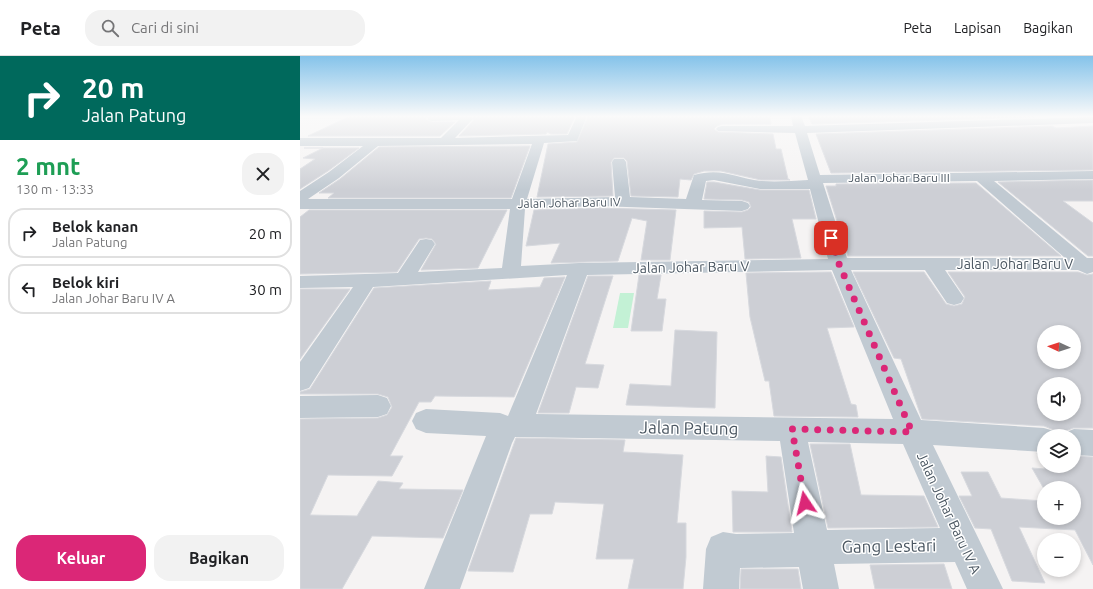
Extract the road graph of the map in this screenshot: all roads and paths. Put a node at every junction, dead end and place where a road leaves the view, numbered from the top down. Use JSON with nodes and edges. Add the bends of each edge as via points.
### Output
{"nodes":[{"id":1,"x":539,"y":140,"type":"edge"},
{"id":2,"x":498,"y":141,"type":"edge"},
{"id":3,"x":801,"y":141,"type":"edge"},
{"id":4,"x":300,"y":142,"type":"edge"},
{"id":5,"x":444,"y":142,"type":"joint"},
{"id":6,"x":374,"y":143,"type":"junction"},
{"id":7,"x":619,"y":162,"type":"dead end"},
{"id":8,"x":1093,"y":175,"type":"edge"},
{"id":9,"x":982,"y":178,"type":"junction"},
{"id":10,"x":816,"y":182,"type":"junction"},
{"id":11,"x":760,"y":185,"type":"junction"},
{"id":12,"x":300,"y":198,"type":"edge"},
{"id":13,"x":623,"y":202,"type":"junction"},
{"id":14,"x":300,"y":204,"type":"edge"},
{"id":15,"x":518,"y":204,"type":"junction"},
{"id":16,"x":693,"y":204,"type":"junction"},
{"id":17,"x":426,"y":244,"type":"dead end"},
{"id":18,"x":839,"y":264,"type":"junction"},
{"id":19,"x":931,"y":264,"type":"junction"},
{"id":20,"x":1090,"y":267,"type":"edge"},
{"id":21,"x":579,"y":269,"type":"junction"},
{"id":22,"x":511,"y":272,"type":"junction"},
{"id":23,"x":404,"y":279,"type":"junction"},
{"id":24,"x":366,"y":281,"type":"junction"},
{"id":25,"x":300,"y":282,"type":"edge"},
{"id":26,"x":954,"y":298,"type":"dead end"},
{"id":27,"x":300,"y":381,"type":"edge"},
{"id":28,"x":378,"y":406,"type":"dead end"},
{"id":29,"x":300,"y":407,"type":"edge"},
{"id":30,"x":426,"y":421,"type":"dead end"},
{"id":31,"x":512,"y":427,"type":"junction"},
{"id":32,"x":792,"y":429,"type":"junction"},
{"id":33,"x":912,"y":432,"type":"junction"},
{"id":34,"x":1037,"y":440,"type":"edge"},
{"id":35,"x":1081,"y":442,"type":"edge"},
{"id":36,"x":1093,"y":443,"type":"edge"},
{"id":37,"x":965,"y":545,"type":"junction"},
{"id":38,"x":813,"y":547,"type":"junction"},
{"id":39,"x":442,"y":589,"type":"edge"},
{"id":40,"x":721,"y":589,"type":"edge"},
{"id":41,"x":821,"y":589,"type":"edge"},
{"id":42,"x":985,"y":589,"type":"edge"}],
"edges":[{"from":1,"to":15,"type":"street"},
{"from":2,"to":5,"type":"street"},
{"from":3,"to":10,"type":"street","name":"Jalan Johar Baru IV A"},
{"from":4,"to":6,"type":"street"},
{"from":5,"to":6,"type":"street"},
{"from":6,"to":12,"type":"street"},
{"from":7,"to":13,"type":"street"},
{"from":8,"to":9,"type":"street","name":"Jalan Johar Baru III"},
{"from":9,"to":10,"type":"street","name":"Jalan Johar Baru III"},
{"from":9,"to":20,"type":"street"},
{"from":10,"to":11,"type":"street"},
{"from":10,"to":18,"type":"street","name":"Jalan Johar Baru IV A"},
{"from":11,"to":16,"type":"street","name":"Jalan Johar Baru IV","via":[[753,202],[740,209]]},
{"from":11,"to":16,"type":"street","via":[[718,176],[705,176],[699,178]]},
{"from":13,"to":15,"type":"street","name":"Jalan Johar Baru IV"},
{"from":13,"to":16,"type":"street","name":"Jalan Johar Baru IV"},
{"from":14,"to":15,"type":"street","name":"Jalan Johar Baru IV"},
{"from":15,"to":22,"type":"street"},
{"from":17,"to":23,"type":"street"},
{"from":18,"to":19,"type":"street","name":"Jalan Johar Baru V"},
{"from":18,"to":21,"type":"street","name":"Jalan Johar Baru V"},
{"from":18,"to":33,"type":"street","name":"Jalan Johar Baru IV A"},
{"from":19,"to":20,"type":"street","name":"Jalan Johar Baru V"},
{"from":19,"to":26,"type":"street"},
{"from":21,"to":22,"type":"street","name":"Jalan Johar Baru V"},
{"from":21,"to":31,"type":"street"},
{"from":22,"to":23,"type":"street","name":"Jalan Johar Baru V"},
{"from":23,"to":24,"type":"street","name":"Jalan Johar Baru V"},
{"from":24,"to":25,"type":"street","name":"Jalan Johar Baru V"},
{"from":24,"to":27,"type":"street"},
{"from":28,"to":29,"type":"street"},
{"from":30,"to":31,"type":"street","name":"Jalan Patung"},
{"from":31,"to":32,"type":"street","name":"Jalan Patung"},
{"from":31,"to":39,"type":"street","via":[[499,439]]},
{"from":32,"to":33,"type":"street","name":"Jalan Patung"},
{"from":32,"to":38,"type":"street"},
{"from":33,"to":34,"type":"street","name":"Jalan Patung"},
{"from":33,"to":37,"type":"street","name":"Jalan Johar Baru IV A"},
{"from":35,"to":36,"type":"street"},
{"from":37,"to":38,"type":"street","name":"Gang Lestari"},
{"from":37,"to":42,"type":"street","name":"Jalan Johar Baru IV A"},
{"from":38,"to":40,"type":"street","name":"Gang Lestari","via":[[804,550],[723,549]]},
{"from":38,"to":41,"type":"street"}]}
